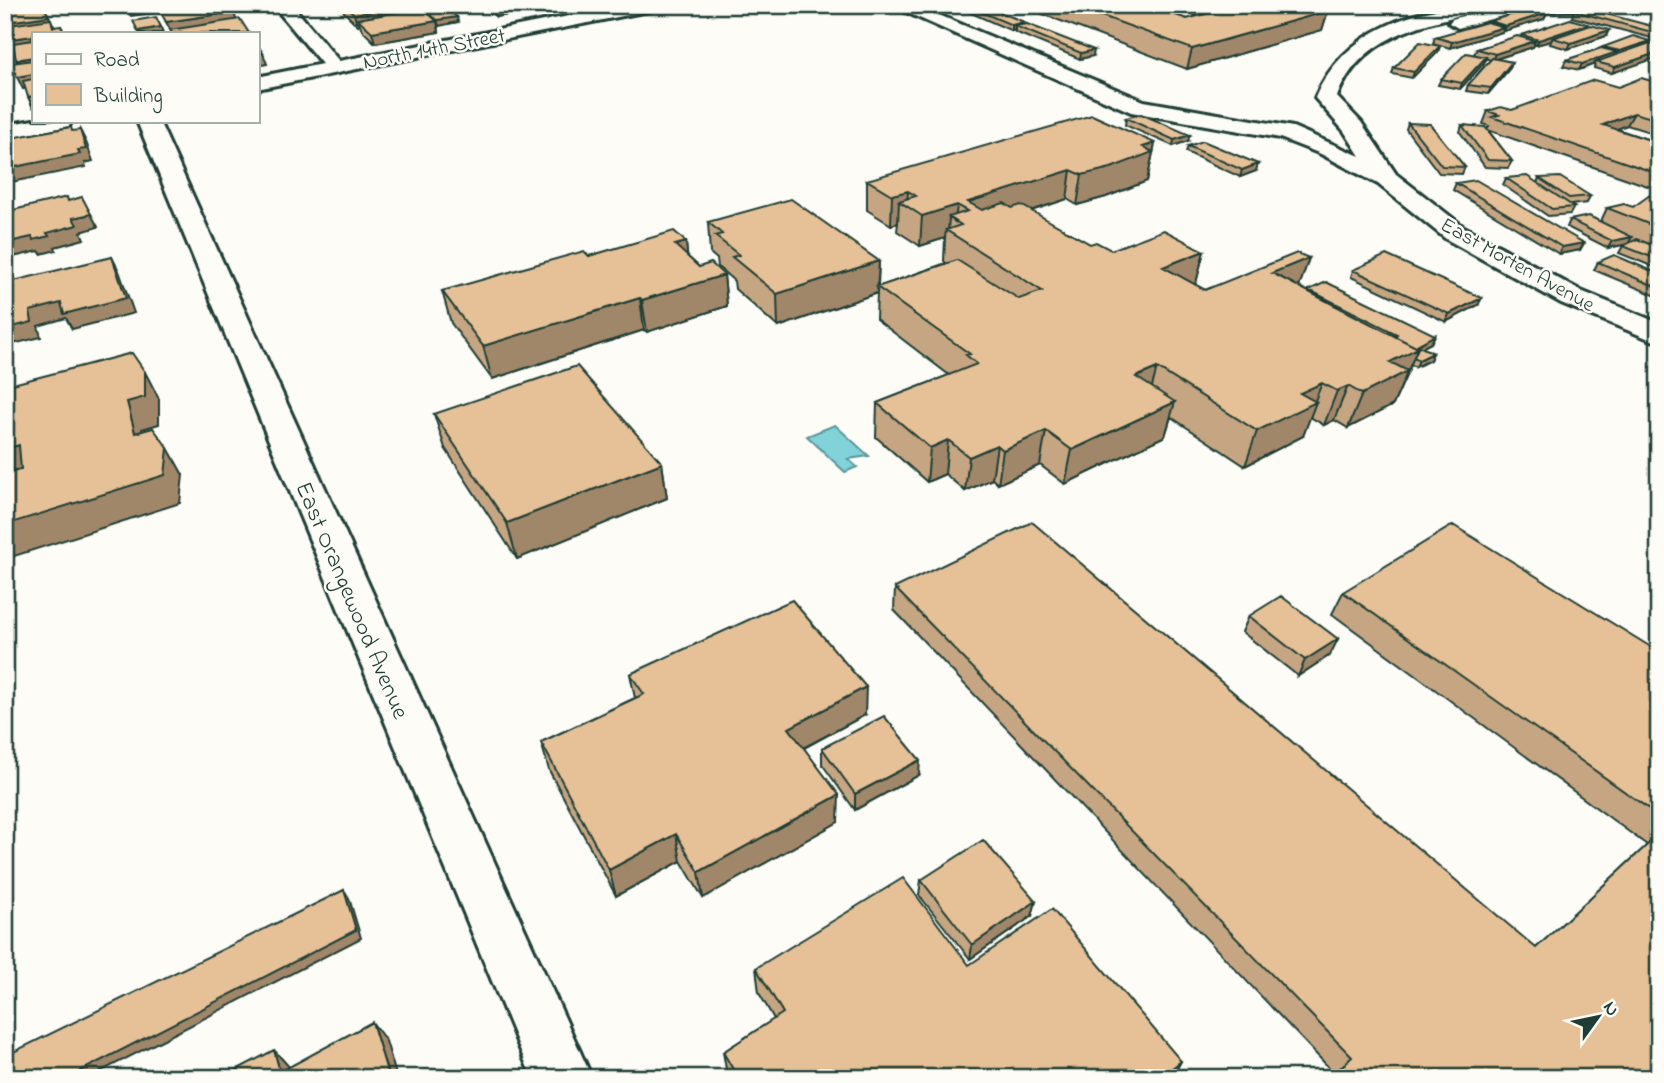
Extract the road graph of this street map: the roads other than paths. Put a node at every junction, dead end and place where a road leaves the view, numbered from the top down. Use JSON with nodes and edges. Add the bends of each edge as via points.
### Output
{"nodes":[{"id":1,"x":282,"y":5,"type":"edge"},
{"id":2,"x":653,"y":5,"type":"edge"},
{"id":3,"x":899,"y":5,"type":"edge"},
{"id":4,"x":1481,"y":5,"type":"edge"},
{"id":5,"x":1538,"y":5,"type":"edge"},
{"id":6,"x":1576,"y":5,"type":"edge"},
{"id":7,"x":1378,"y":61,"type":"dead end"},
{"id":8,"x":335,"y":68,"type":"junction"},
{"id":9,"x":259,"y":83,"type":"edge"},
{"id":10,"x":1358,"y":99,"type":"dead end"},
{"id":11,"x":1165,"y":112,"type":"junction"},
{"id":12,"x":56,"y":122,"type":"edge"},
{"id":13,"x":148,"y":122,"type":"edge"},
{"id":14,"x":1353,"y":127,"type":"junction"},
{"id":15,"x":5,"y":132,"type":"edge"},
{"id":16,"x":1387,"y":179,"type":"junction"},
{"id":17,"x":1659,"y":334,"type":"edge"},
{"id":18,"x":562,"y":1078,"type":"edge"}],
"edges":[{"from":1,"to":8,"type":"street"},
{"from":2,"to":8,"type":"street","name":"North 14th Street"},
{"from":3,"to":11,"type":"street","name":"East Morten Avenue","via":[[1097,92]]},
{"from":4,"to":14,"type":"street","via":[[1391,32],[1361,47],[1335,73],[1326,98]]},
{"from":5,"to":6,"type":"street"},
{"from":5,"to":7,"type":"street","via":[[1516,7],[1414,38]]},
{"from":8,"to":9,"type":"street","name":"North 14th Street"},
{"from":10,"to":14,"type":"street"},
{"from":11,"to":14,"type":"street","name":"East Morten Avenue"},
{"from":11,"to":16,"type":"street","name":"East Morten Avenue","via":[[1285,132]]},
{"from":12,"to":15,"type":"street"},
{"from":13,"to":18,"type":"street","name":"East Orangewood Avenue"},
{"from":14,"to":16,"type":"street","name":"East Morten Avenue"},
{"from":16,"to":17,"type":"street","name":"East Morten Avenue","via":[[1428,214],[1495,256],[1571,297]]}]}
